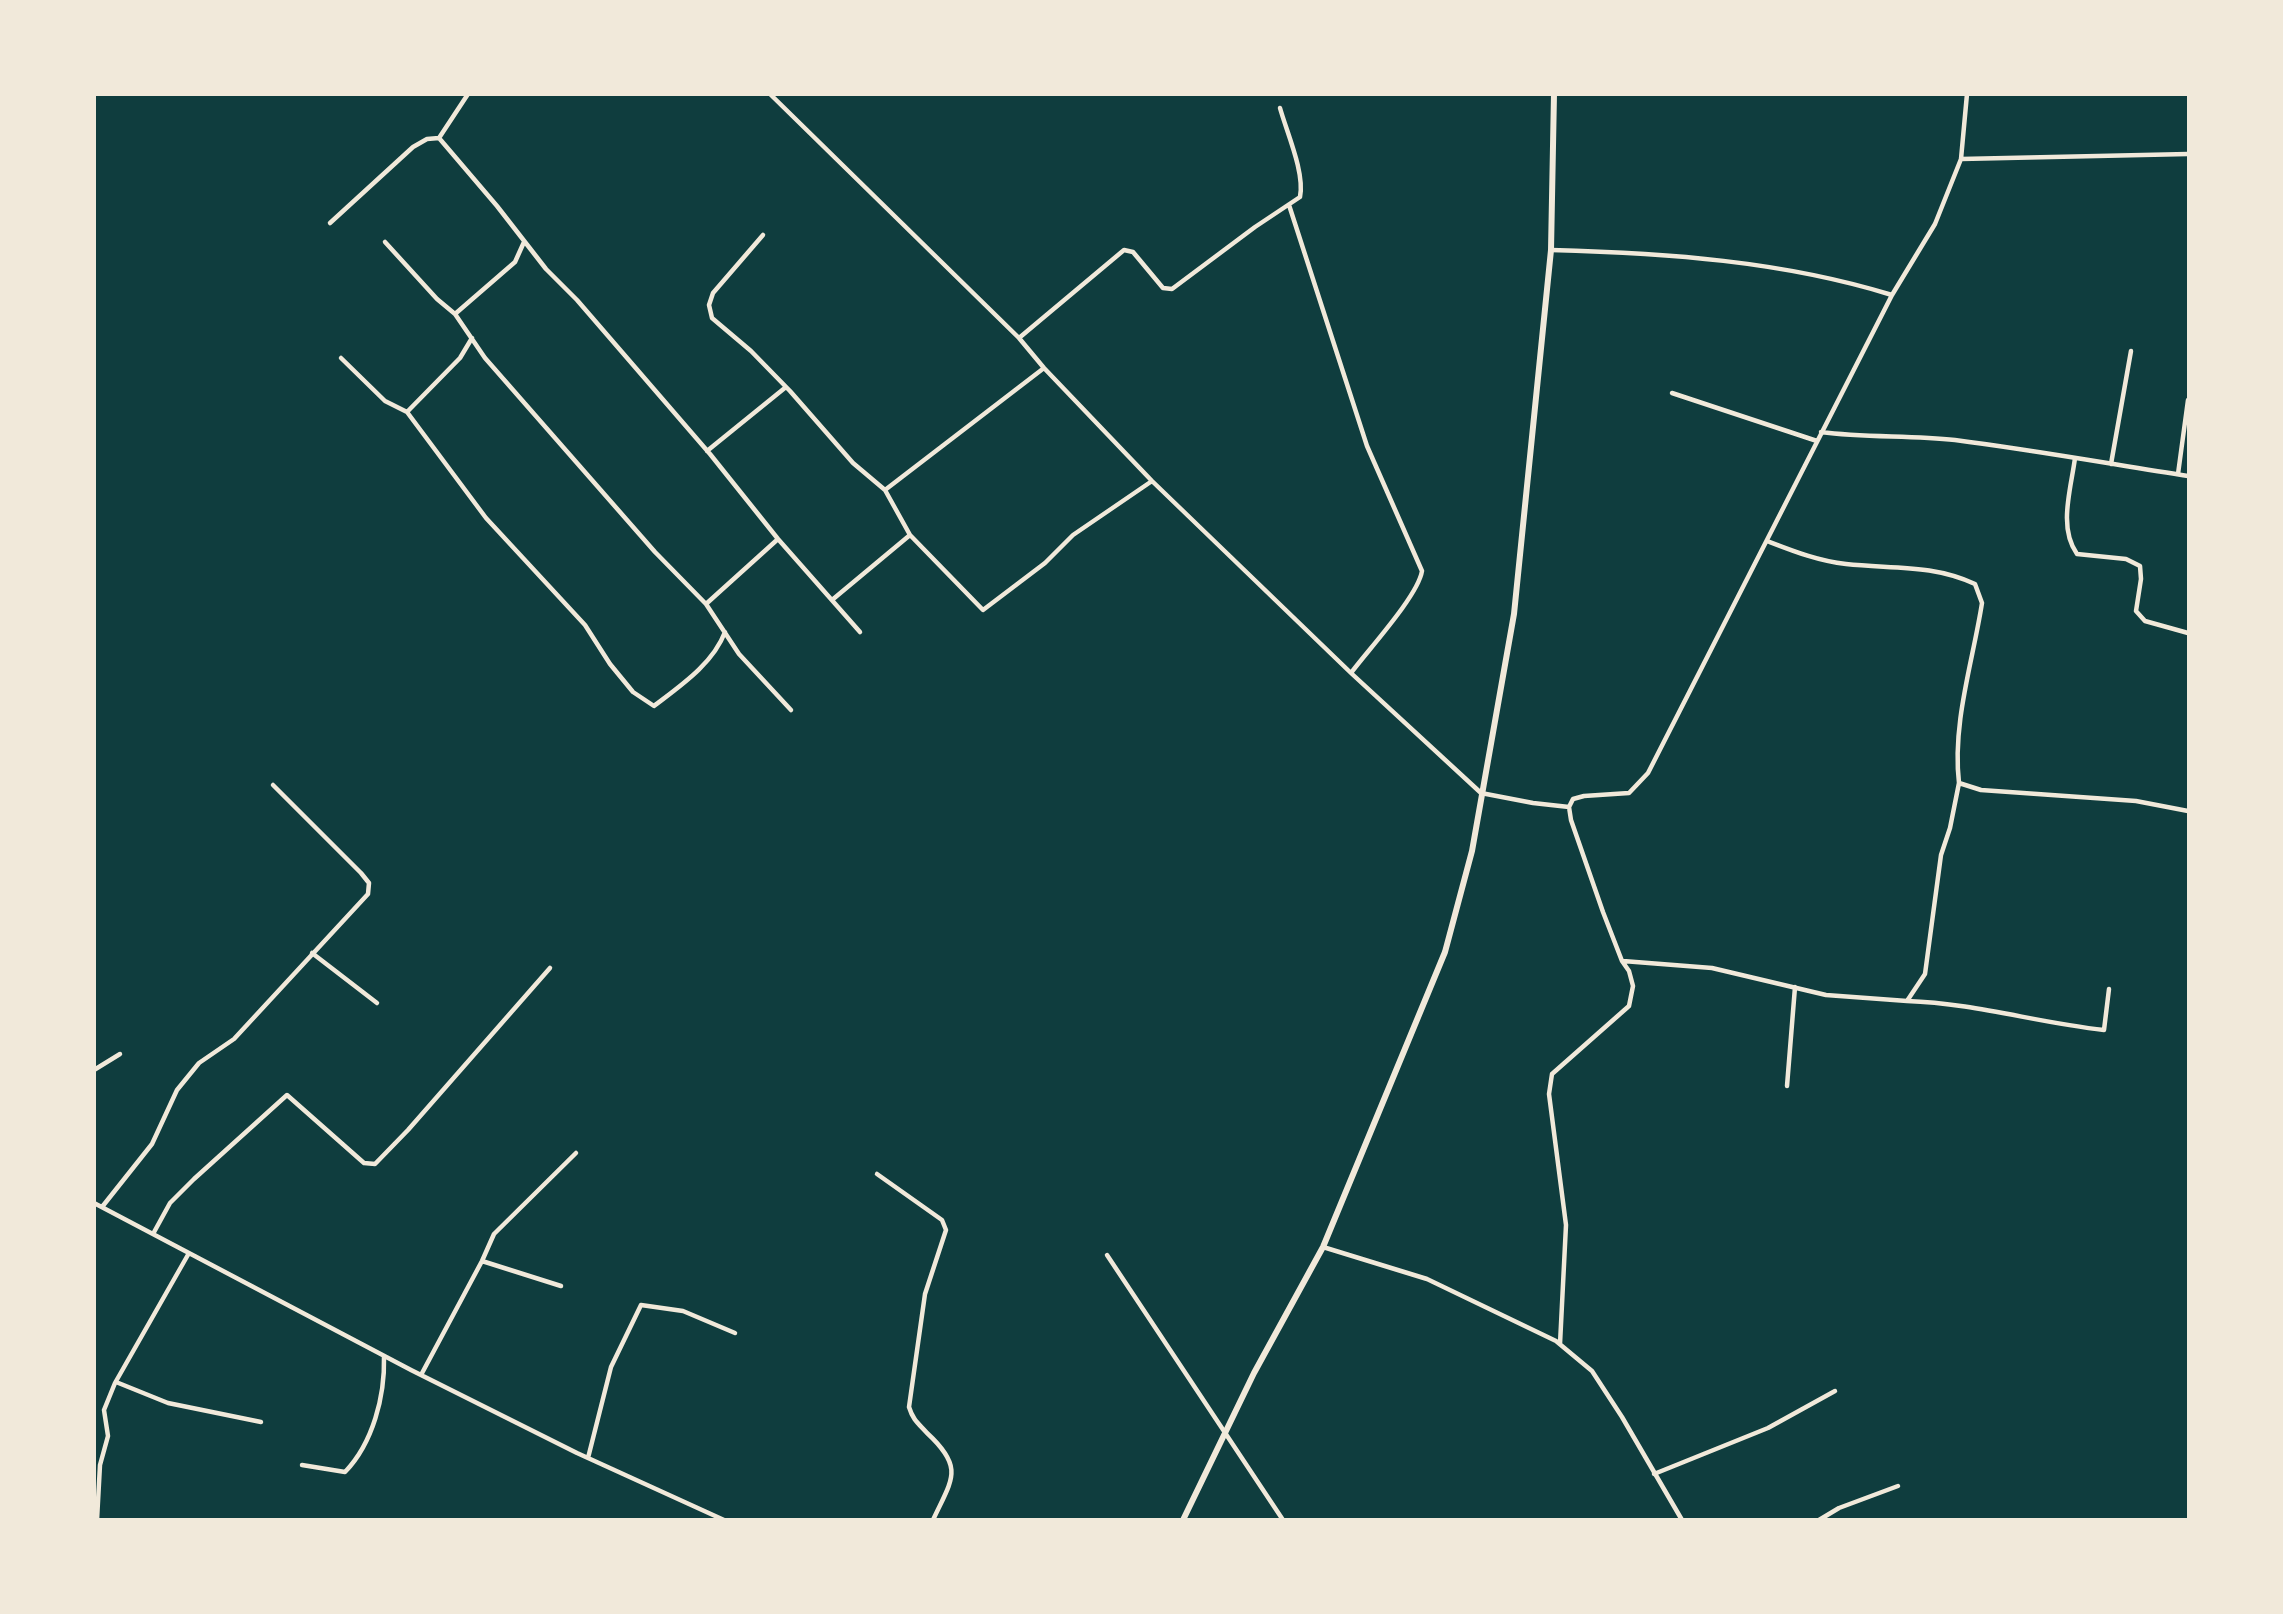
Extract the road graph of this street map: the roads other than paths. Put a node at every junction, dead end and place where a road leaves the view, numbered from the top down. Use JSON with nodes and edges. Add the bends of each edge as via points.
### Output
{"nodes":[{"id":1,"x":468,"y":94,"type":"edge"},
{"id":2,"x":770,"y":94,"type":"edge"},
{"id":3,"x":1554,"y":94,"type":"edge"},
{"id":4,"x":1966,"y":94,"type":"edge"},
{"id":5,"x":1280,"y":108,"type":"dead end"},
{"id":6,"x":439,"y":138,"type":"junction"},
{"id":7,"x":2189,"y":154,"type":"edge"},
{"id":8,"x":1961,"y":159,"type":"junction"},
{"id":9,"x":1289,"y":205,"type":"junction"},
{"id":10,"x":330,"y":223,"type":"dead end"},
{"id":11,"x":763,"y":235,"type":"dead end"},
{"id":12,"x":524,"y":241,"type":"junction"},
{"id":13,"x":385,"y":242,"type":"dead end"},
{"id":14,"x":1551,"y":250,"type":"junction"},
{"id":15,"x":1892,"y":295,"type":"junction"},
{"id":16,"x":455,"y":314,"type":"junction"},
{"id":17,"x":472,"y":338,"type":"junction"},
{"id":18,"x":1019,"y":338,"type":"junction"},
{"id":19,"x":2131,"y":351,"type":"dead end"},
{"id":20,"x":341,"y":358,"type":"dead end"},
{"id":21,"x":1044,"y":368,"type":"junction"},
{"id":22,"x":786,"y":387,"type":"junction"},
{"id":23,"x":1672,"y":393,"type":"dead end"},
{"id":24,"x":2189,"y":400,"type":"edge"},
{"id":25,"x":407,"y":412,"type":"junction"},
{"id":26,"x":1821,"y":432,"type":"junction"},
{"id":27,"x":1816,"y":441,"type":"junction"},
{"id":28,"x":707,"y":451,"type":"junction"},
{"id":29,"x":2075,"y":458,"type":"junction"},
{"id":30,"x":2111,"y":464,"type":"junction"},
{"id":31,"x":2178,"y":474,"type":"junction"},
{"id":32,"x":2189,"y":476,"type":"edge"},
{"id":33,"x":1152,"y":481,"type":"junction"},
{"id":34,"x":885,"y":490,"type":"junction"},
{"id":35,"x":910,"y":535,"type":"junction"},
{"id":36,"x":778,"y":539,"type":"junction"},
{"id":37,"x":1767,"y":541,"type":"junction"},
{"id":38,"x":832,"y":600,"type":"junction"},
{"id":39,"x":706,"y":604,"type":"junction"},
{"id":40,"x":724,"y":632,"type":"junction"},
{"id":41,"x":860,"y":632,"type":"dead end"},
{"id":42,"x":2189,"y":633,"type":"edge"},
{"id":43,"x":1351,"y":673,"type":"junction"},
{"id":44,"x":791,"y":710,"type":"dead end"},
{"id":45,"x":1959,"y":783,"type":"junction"},
{"id":46,"x":273,"y":785,"type":"dead end"},
{"id":47,"x":1481,"y":793,"type":"junction"},
{"id":48,"x":1569,"y":807,"type":"junction"},
{"id":49,"x":2189,"y":811,"type":"edge"},
{"id":50,"x":312,"y":953,"type":"junction"},
{"id":51,"x":1622,"y":961,"type":"junction"},
{"id":52,"x":550,"y":968,"type":"dead end"},
{"id":53,"x":1795,"y":987,"type":"junction"},
{"id":54,"x":2109,"y":989,"type":"dead end"},
{"id":55,"x":1907,"y":1001,"type":"junction"},
{"id":56,"x":377,"y":1003,"type":"dead end"},
{"id":57,"x":120,"y":1054,"type":"dead end"},
{"id":58,"x":94,"y":1070,"type":"edge"},
{"id":59,"x":1787,"y":1086,"type":"dead end"},
{"id":60,"x":576,"y":1153,"type":"dead end"},
{"id":61,"x":877,"y":1174,"type":"dead end"},
{"id":62,"x":94,"y":1203,"type":"edge"},
{"id":63,"x":102,"y":1207,"type":"junction"},
{"id":64,"x":153,"y":1234,"type":"junction"},
{"id":65,"x":1323,"y":1247,"type":"junction"},
{"id":66,"x":189,"y":1252,"type":"junction"},
{"id":67,"x":1107,"y":1255,"type":"dead end"},
{"id":68,"x":482,"y":1261,"type":"junction"},
{"id":69,"x":561,"y":1286,"type":"dead end"},
{"id":70,"x":735,"y":1333,"type":"dead end"},
{"id":71,"x":1560,"y":1344,"type":"junction"},
{"id":72,"x":384,"y":1356,"type":"junction"},
{"id":73,"x":421,"y":1375,"type":"junction"},
{"id":74,"x":116,"y":1382,"type":"junction"},
{"id":75,"x":1835,"y":1391,"type":"dead end"},
{"id":76,"x":261,"y":1422,"type":"dead end"},
{"id":77,"x":1225,"y":1433,"type":"junction"},
{"id":78,"x":588,"y":1458,"type":"junction"},
{"id":79,"x":302,"y":1465,"type":"dead end"},
{"id":80,"x":1654,"y":1474,"type":"junction"},
{"id":81,"x":1898,"y":1486,"type":"dead end"},
{"id":82,"x":97,"y":1520,"type":"edge"},
{"id":83,"x":724,"y":1520,"type":"edge"},
{"id":84,"x":933,"y":1520,"type":"edge"},
{"id":85,"x":1183,"y":1520,"type":"edge"},
{"id":86,"x":1283,"y":1520,"type":"edge"},
{"id":87,"x":1682,"y":1520,"type":"edge"},
{"id":88,"x":1819,"y":1520,"type":"edge"}],
"edges":[{"from":1,"to":6,"type":"street"},
{"from":2,"to":18,"type":"street"},
{"from":3,"to":14,"type":"street"},
{"from":4,"to":8,"type":"street"},
{"from":5,"to":9,"type":"street","via":[[1302,188],[1300,197]]},
{"from":6,"to":10,"type":"street","via":[[413,147]]},
{"from":6,"to":12,"type":"street"},
{"from":7,"to":8,"type":"street"},
{"from":8,"to":15,"type":"street","via":[[1935,224]]},
{"from":9,"to":18,"type":"street","via":[[1172,289],[1163,288],[1133,252],[1124,250]]},
{"from":9,"to":43,"type":"street","via":[[1367,446],[1422,571],[1406,601]]},
{"from":11,"to":22,"type":"street","via":[[713,293],[709,304],[712,318]]},
{"from":12,"to":16,"type":"street","via":[[515,262]]},
{"from":12,"to":28,"type":"street"},
{"from":13,"to":16,"type":"street"},
{"from":14,"to":15,"type":"street","via":[[1630,252],[1778,267]]},
{"from":14,"to":47,"type":"street","via":[[1514,614]]},
{"from":15,"to":26,"type":"street"},
{"from":16,"to":17,"type":"street"},
{"from":17,"to":25,"type":"street","via":[[460,358]]},
{"from":17,"to":39,"type":"street","via":[[566,453]]},
{"from":18,"to":21,"type":"street"},
{"from":19,"to":30,"type":"street"},
{"from":20,"to":25,"type":"street","via":[[385,401]]},
{"from":21,"to":33,"type":"street"},
{"from":21,"to":34,"type":"street"},
{"from":22,"to":28,"type":"street"},
{"from":22,"to":34,"type":"street","via":[[853,463]]},
{"from":23,"to":27,"type":"street"},
{"from":24,"to":31,"type":"street"},
{"from":25,"to":40,"type":"street","via":[[486,518],[585,625],[633,692],[654,706],[691,677],[720,644]]},
{"from":26,"to":27,"type":"street"},
{"from":26,"to":29,"type":"street","via":[[1953,440]]},
{"from":27,"to":37,"type":"street"},
{"from":28,"to":36,"type":"street"},
{"from":29,"to":30,"type":"street"},
{"from":29,"to":42,"type":"street","via":[[2066,526],[2069,544],[2077,554],[2126,559],[2140,566],[2136,611],[2145,621]]},
{"from":30,"to":31,"type":"street"},
{"from":31,"to":32,"type":"street"},
{"from":33,"to":35,"type":"street","via":[[1073,535],[1045,564],[983,610]]},
{"from":33,"to":43,"type":"street"},
{"from":34,"to":35,"type":"street"},
{"from":35,"to":38,"type":"street"},
{"from":36,"to":38,"type":"street"},
{"from":36,"to":39,"type":"street"},
{"from":37,"to":45,"type":"street","via":[[1810,558],[1930,569],[1975,584],[1982,603],[1959,732]]},
{"from":37,"to":48,"type":"street","via":[[1648,773],[1629,793],[1584,796],[1573,799]]},
{"from":38,"to":41,"type":"street"},
{"from":39,"to":40,"type":"street"},
{"from":40,"to":44,"type":"street"},
{"from":43,"to":47,"type":"street"},
{"from":45,"to":49,"type":"street","via":[[1981,790],[2136,801]]},
{"from":45,"to":55,"type":"street","via":[[1941,855],[1925,974]]},
{"from":46,"to":50,"type":"street","via":[[369,883],[368,894]]},
{"from":47,"to":48,"type":"street"},
{"from":47,"to":65,"type":"street","via":[[1472,851],[1445,952]]},
{"from":48,"to":51,"type":"street"},
{"from":50,"to":56,"type":"street"},
{"from":50,"to":63,"type":"street","via":[[234,1039],[199,1063],[177,1090],[152,1144]]},
{"from":51,"to":53,"type":"street","via":[[1712,968]]},
{"from":51,"to":71,"type":"street","via":[[1633,986],[1629,1006],[1552,1074],[1549,1094],[1566,1225]]},
{"from":52,"to":64,"type":"street","via":[[375,1164],[364,1163],[287,1095],[170,1203]]},
{"from":53,"to":55,"type":"street","via":[[1826,995]]},
{"from":53,"to":59,"type":"street"},
{"from":54,"to":55,"type":"street","via":[[2104,1030]]},
{"from":57,"to":58,"type":"street"},
{"from":60,"to":68,"type":"street","via":[[494,1234]]},
{"from":61,"to":84,"type":"street","via":[[942,1220],[946,1230],[925,1294],[909,1407],[912,1420],[944,1451],[953,1468]]},
{"from":62,"to":63,"type":"street"},
{"from":63,"to":64,"type":"street"},
{"from":64,"to":66,"type":"street"},
{"from":65,"to":71,"type":"street","via":[[1427,1279]]},
{"from":65,"to":77,"type":"street"},
{"from":66,"to":72,"type":"street"},
{"from":66,"to":74,"type":"street"},
{"from":67,"to":77,"type":"street"},
{"from":68,"to":69,"type":"street"},
{"from":68,"to":73,"type":"street"},
{"from":70,"to":78,"type":"street","via":[[684,1311],[640,1305],[611,1367]]},
{"from":71,"to":80,"type":"street","via":[[1592,1371]]},
{"from":72,"to":73,"type":"street"},
{"from":72,"to":79,"type":"street","via":[[373,1426],[353,1463],[345,1472]]},
{"from":73,"to":78,"type":"street"},
{"from":74,"to":76,"type":"street","via":[[168,1403]]},
{"from":74,"to":82,"type":"street","via":[[104,1409],[108,1436],[100,1465]]},
{"from":75,"to":80,"type":"street","via":[[1768,1428]]},
{"from":77,"to":85,"type":"street"},
{"from":77,"to":86,"type":"street"},
{"from":78,"to":83,"type":"street"},
{"from":80,"to":87,"type":"street"},
{"from":81,"to":88,"type":"street"}]}
